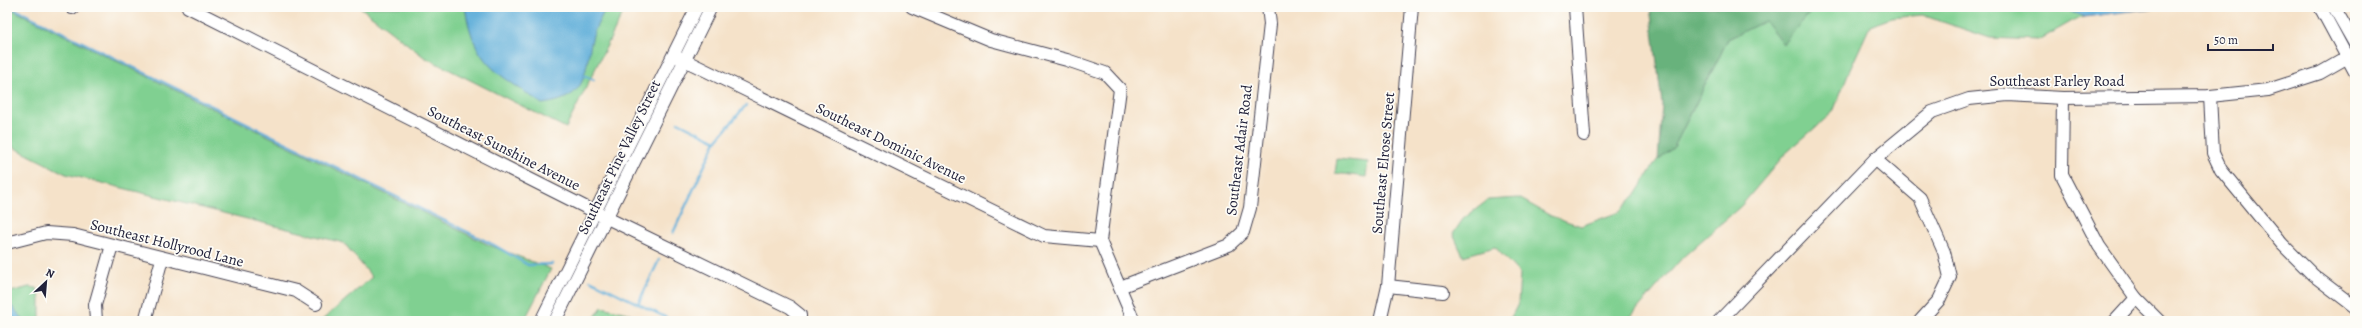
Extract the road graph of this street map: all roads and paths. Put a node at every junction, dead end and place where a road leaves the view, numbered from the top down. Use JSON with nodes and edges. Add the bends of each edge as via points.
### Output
{"nodes":[{"id":1,"x":188,"y":7,"type":"edge"},
{"id":2,"x":697,"y":7,"type":"edge"},
{"id":3,"x":711,"y":7,"type":"edge"},
{"id":4,"x":912,"y":7,"type":"edge"},
{"id":5,"x":1268,"y":7,"type":"edge"},
{"id":6,"x":1412,"y":7,"type":"edge"},
{"id":7,"x":1575,"y":7,"type":"edge"},
{"id":8,"x":2320,"y":7,"type":"edge"},
{"id":9,"x":2334,"y":7,"type":"edge"},
{"id":10,"x":2355,"y":44,"type":"edge"},
{"id":11,"x":2351,"y":56,"type":"edge"},
{"id":12,"x":679,"y":58,"type":"junction"},
{"id":13,"x":2355,"y":72,"type":"edge"},
{"id":14,"x":2210,"y":96,"type":"junction"},
{"id":15,"x":2063,"y":98,"type":"junction"},
{"id":16,"x":1584,"y":135,"type":"dead end"},
{"id":17,"x":1875,"y":159,"type":"junction"},
{"id":18,"x":596,"y":212,"type":"junction"},
{"id":19,"x":607,"y":218,"type":"junction"},
{"id":20,"x":1100,"y":241,"type":"junction"},
{"id":21,"x":7,"y":243,"type":"edge"},
{"id":22,"x":112,"y":245,"type":"junction"},
{"id":23,"x":162,"y":259,"type":"junction"},
{"id":24,"x":1388,"y":286,"type":"junction"},
{"id":25,"x":1120,"y":287,"type":"junction"},
{"id":26,"x":1443,"y":292,"type":"dead end"},
{"id":27,"x":2136,"y":298,"type":"junction"},
{"id":28,"x":316,"y":304,"type":"dead end"},
{"id":29,"x":2355,"y":307,"type":"edge"},
{"id":30,"x":96,"y":321,"type":"edge"},
{"id":31,"x":145,"y":321,"type":"edge"},
{"id":32,"x":541,"y":321,"type":"edge"},
{"id":33,"x":555,"y":321,"type":"edge"},
{"id":34,"x":800,"y":321,"type":"edge"},
{"id":35,"x":1134,"y":321,"type":"edge"},
{"id":36,"x":1380,"y":321,"type":"edge"},
{"id":37,"x":1719,"y":321,"type":"edge"},
{"id":38,"x":1920,"y":321,"type":"edge"},
{"id":39,"x":2115,"y":321,"type":"edge"},
{"id":40,"x":2159,"y":321,"type":"edge"}],
"edges":[{"from":1,"to":18,"type":"street","name":"Southeast Sunshine Avenue"},
{"from":2,"to":12,"type":"street","name":"Southeast Pine Valley Street"},
{"from":3,"to":12,"type":"street","name":"Southeast Pine Valley Street"},
{"from":4,"to":20,"type":"street","via":[[991,40],[1105,73],[1120,89]]},
{"from":5,"to":25,"type":"street","name":"Southeast Adair Road","via":[[1270,24],[1250,208],[1243,232],[1229,245]]},
{"from":6,"to":24,"type":"street","name":"Southeast Elrose Street"},
{"from":7,"to":16,"type":"street"},
{"from":8,"to":11,"type":"street"},
{"from":9,"to":10,"type":"street"},
{"from":11,"to":13,"type":"street"},
{"from":11,"to":14,"type":"street","name":"Southeast Farley Road","via":[[2320,74],[2268,90]]},
{"from":12,"to":18,"type":"street","name":"Southeast Pine Valley Street"},
{"from":12,"to":19,"type":"street","name":"Southeast Pine Valley Street"},
{"from":12,"to":20,"type":"street","name":"Southeast Dominic Avenue","via":[[1044,236]]},
{"from":14,"to":15,"type":"street","name":"Southeast Farley Road"},
{"from":14,"to":29,"type":"street","via":[[2213,153],[2221,170],[2282,244],[2314,275]]},
{"from":15,"to":17,"type":"street","name":"Southeast Farley Road","via":[[2008,94],[1969,99],[1932,112]]},
{"from":15,"to":27,"type":"street","via":[[2062,175],[2099,246]]},
{"from":17,"to":37,"type":"street","name":"Southeast Farley Road"},
{"from":17,"to":38,"type":"street","via":[[1920,198],[1944,252],[1950,277],[1939,300]]},
{"from":18,"to":19,"type":"street","name":"Southeast Sunshine Avenue"},
{"from":18,"to":32,"type":"street","name":"Southeast Pine Valley Street"},
{"from":19,"to":33,"type":"street","name":"Southeast Pine Valley Street"},
{"from":19,"to":34,"type":"street","name":"Southeast Sunshine Avenue","via":[[790,307],[800,315]]},
{"from":20,"to":25,"type":"street"},
{"from":21,"to":22,"type":"street","name":"Southeast Hollyrood Lane","via":[[46,232],[73,235]]},
{"from":22,"to":23,"type":"street","name":"Southeast Hollyrood Lane"},
{"from":22,"to":30,"type":"street","via":[[95,305]]},
{"from":23,"to":28,"type":"street","name":"Southeast Hollyrood Lane","via":[[296,291]]},
{"from":23,"to":31,"type":"street"},
{"from":24,"to":26,"type":"street"},
{"from":24,"to":36,"type":"street","name":"Southeast Elrose Street"},
{"from":25,"to":35,"type":"street"},
{"from":27,"to":39,"type":"street"},
{"from":27,"to":40,"type":"street"}]}
